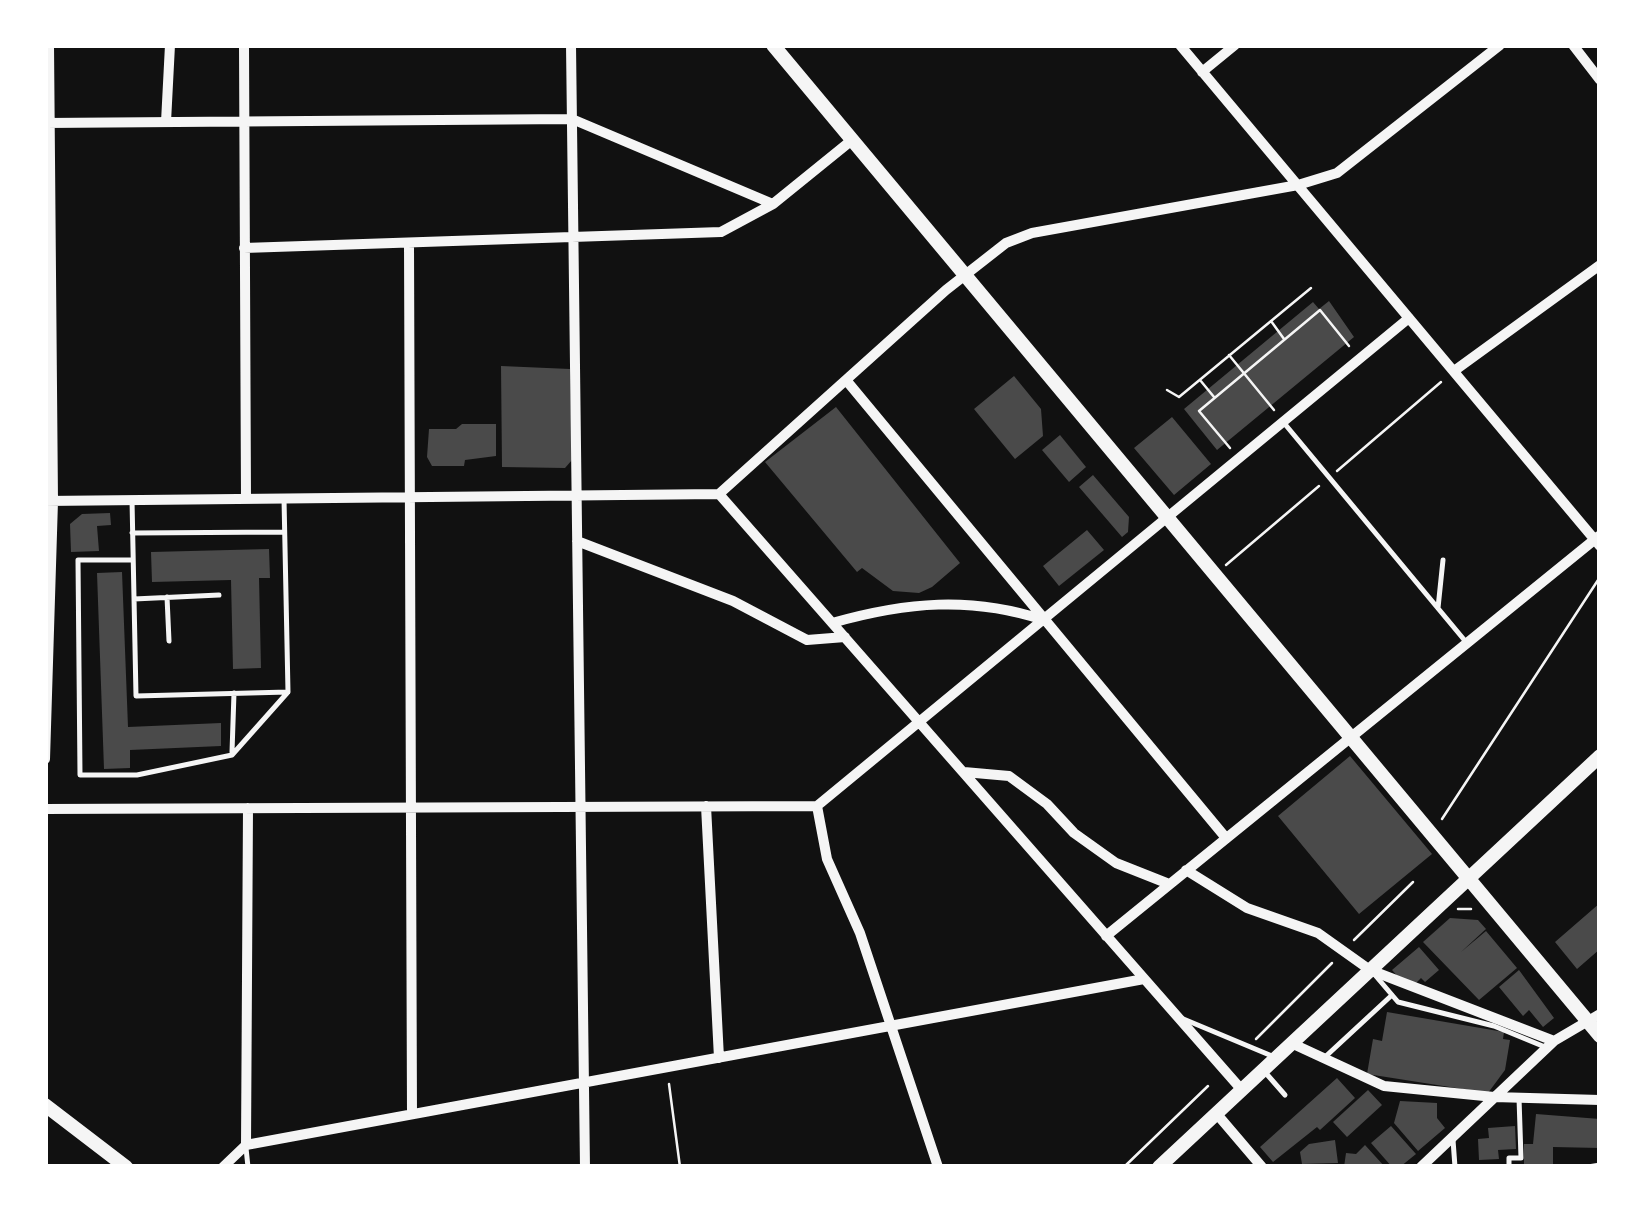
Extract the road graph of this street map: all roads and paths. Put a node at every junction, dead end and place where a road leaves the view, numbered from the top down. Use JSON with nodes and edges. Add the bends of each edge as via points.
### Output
{"nodes":[{"id":1,"x":49,"y":45,"type":"edge"},
{"id":2,"x":170,"y":45,"type":"edge"},
{"id":3,"x":244,"y":45,"type":"edge"},
{"id":4,"x":572,"y":45,"type":"edge"},
{"id":5,"x":773,"y":45,"type":"edge"},
{"id":6,"x":1180,"y":45,"type":"edge"},
{"id":7,"x":1234,"y":45,"type":"edge"},
{"id":8,"x":1500,"y":45,"type":"edge"},
{"id":9,"x":1573,"y":45,"type":"edge"},
{"id":10,"x":1202,"y":72,"type":"junction"},
{"id":11,"x":1600,"y":80,"type":"edge"},
{"id":12,"x":572,"y":119,"type":"junction"},
{"id":13,"x":166,"y":122,"type":"junction"},
{"id":14,"x":244,"y":122,"type":"junction"},
{"id":15,"x":47,"y":123,"type":"edge"},
{"id":16,"x":852,"y":140,"type":"junction"},
{"id":17,"x":1298,"y":185,"type":"junction"},
{"id":18,"x":773,"y":204,"type":"junction"},
{"id":19,"x":574,"y":237,"type":"junction"},
{"id":20,"x":409,"y":242,"type":"junction"},
{"id":21,"x":244,"y":248,"type":"junction"},
{"id":22,"x":1600,"y":264,"type":"edge"},
{"id":23,"x":964,"y":275,"type":"junction"},
{"id":24,"x":1311,"y":288,"type":"dead end"},
{"id":25,"x":1409,"y":318,"type":"junction"},
{"id":26,"x":1271,"y":321,"type":"junction"},
{"id":27,"x":1285,"y":340,"type":"junction"},
{"id":28,"x":1230,"y":355,"type":"junction"},
{"id":29,"x":1360,"y":359,"type":"junction"},
{"id":30,"x":1454,"y":371,"type":"junction"},
{"id":31,"x":1244,"y":374,"type":"junction"},
{"id":32,"x":846,"y":380,"type":"junction"},
{"id":33,"x":1200,"y":380,"type":"junction"},
{"id":34,"x":1168,"y":390,"type":"dead end"},
{"id":35,"x":1214,"y":398,"type":"junction"},
{"id":36,"x":1284,"y":422,"type":"junction"},
{"id":37,"x":1239,"y":460,"type":"junction"},
{"id":38,"x":719,"y":494,"type":"junction"},
{"id":39,"x":577,"y":496,"type":"junction"},
{"id":40,"x":410,"y":497,"type":"junction"},
{"id":41,"x":246,"y":499,"type":"junction"},
{"id":42,"x":284,"y":499,"type":"junction"},
{"id":43,"x":132,"y":500,"type":"junction"},
{"id":44,"x":49,"y":502,"type":"edge"},
{"id":45,"x":1168,"y":519,"type":"junction"},
{"id":46,"x":284,"y":532,"type":"junction"},
{"id":47,"x":132,"y":533,"type":"junction"},
{"id":48,"x":1598,"y":540,"type":"edge"},
{"id":49,"x":577,"y":541,"type":"junction"},
{"id":50,"x":133,"y":560,"type":"junction"},
{"id":51,"x":1443,"y":560,"type":"dead end"},
{"id":52,"x":1600,"y":577,"type":"edge"},
{"id":53,"x":219,"y":594,"type":"dead end"},
{"id":54,"x":167,"y":597,"type":"junction"},
{"id":55,"x":134,"y":598,"type":"junction"},
{"id":56,"x":1438,"y":608,"type":"junction"},
{"id":57,"x":1045,"y":620,"type":"junction"},
{"id":58,"x":832,"y":623,"type":"junction"},
{"id":59,"x":845,"y":637,"type":"junction"},
{"id":60,"x":170,"y":641,"type":"dead end"},
{"id":61,"x":1466,"y":642,"type":"junction"},
{"id":62,"x":288,"y":692,"type":"junction"},
{"id":63,"x":234,"y":693,"type":"junction"},
{"id":64,"x":920,"y":723,"type":"junction"},
{"id":65,"x":1350,"y":736,"type":"junction"},
{"id":66,"x":232,"y":754,"type":"junction"},
{"id":67,"x":1600,"y":756,"type":"edge"},
{"id":68,"x":45,"y":759,"type":"edge"},
{"id":69,"x":963,"y":772,"type":"junction"},
{"id":70,"x":580,"y":806,"type":"junction"},
{"id":71,"x":706,"y":806,"type":"junction"},
{"id":72,"x":818,"y":806,"type":"junction"},
{"id":73,"x":411,"y":807,"type":"junction"},
{"id":74,"x":45,"y":808,"type":"edge"},
{"id":75,"x":248,"y":808,"type":"junction"},
{"id":76,"x":1432,"y":835,"type":"junction"},
{"id":77,"x":1226,"y":838,"type":"junction"},
{"id":78,"x":1186,"y":870,"type":"junction"},
{"id":79,"x":1468,"y":878,"type":"junction"},
{"id":80,"x":1412,"y":882,"type":"dead end"},
{"id":81,"x":1168,"y":884,"type":"junction"},
{"id":82,"x":1106,"y":936,"type":"junction"},
{"id":83,"x":1354,"y":940,"type":"dead end"},
{"id":84,"x":1333,"y":962,"type":"dead end"},
{"id":85,"x":1370,"y":970,"type":"junction"},
{"id":86,"x":1144,"y":979,"type":"junction"},
{"id":87,"x":1392,"y":995,"type":"junction"},
{"id":88,"x":1176,"y":1016,"type":"junction"},
{"id":89,"x":1595,"y":1019,"type":"edge"},
{"id":90,"x":888,"y":1026,"type":"junction"},
{"id":91,"x":1600,"y":1036,"type":"edge"},
{"id":92,"x":1252,"y":1043,"type":"dead end"},
{"id":93,"x":1290,"y":1044,"type":"junction"},
{"id":94,"x":1550,"y":1044,"type":"junction"},
{"id":95,"x":1325,"y":1057,"type":"junction"},
{"id":96,"x":719,"y":1058,"type":"junction"},
{"id":97,"x":1275,"y":1058,"type":"junction"},
{"id":98,"x":666,"y":1068,"type":"junction"},
{"id":99,"x":1263,"y":1069,"type":"junction"},
{"id":100,"x":584,"y":1082,"type":"junction"},
{"id":101,"x":1208,"y":1086,"type":"dead end"},
{"id":102,"x":1241,"y":1089,"type":"junction"},
{"id":103,"x":1286,"y":1095,"type":"dead end"},
{"id":104,"x":1494,"y":1098,"type":"junction"},
{"id":105,"x":1520,"y":1098,"type":"junction"},
{"id":106,"x":1600,"y":1100,"type":"edge"},
{"id":107,"x":45,"y":1104,"type":"edge"},
{"id":108,"x":1216,"y":1113,"type":"junction"},
{"id":109,"x":412,"y":1114,"type":"junction"},
{"id":110,"x":1453,"y":1136,"type":"junction"},
{"id":111,"x":246,"y":1145,"type":"junction"},
{"id":112,"x":1600,"y":1166,"type":"edge"},
{"id":113,"x":126,"y":1167,"type":"edge"},
{"id":114,"x":223,"y":1167,"type":"edge"},
{"id":115,"x":248,"y":1167,"type":"edge"},
{"id":116,"x":585,"y":1167,"type":"edge"},
{"id":117,"x":680,"y":1167,"type":"edge"},
{"id":118,"x":938,"y":1167,"type":"edge"},
{"id":119,"x":1124,"y":1167,"type":"edge"},
{"id":120,"x":1159,"y":1167,"type":"edge"},
{"id":121,"x":1262,"y":1167,"type":"edge"},
{"id":122,"x":1420,"y":1167,"type":"edge"},
{"id":123,"x":1455,"y":1167,"type":"edge"},
{"id":124,"x":1509,"y":1167,"type":"edge"},
{"id":125,"x":1588,"y":1167,"type":"edge"}],
"edges":[{"from":1,"to":15,"type":"street"},
{"from":2,"to":13,"type":"street"},
{"from":3,"to":14,"type":"street"},
{"from":4,"to":12,"type":"street"},
{"from":5,"to":16,"type":"street"},
{"from":6,"to":10,"type":"street"},
{"from":7,"to":10,"type":"street"},
{"from":8,"to":17,"type":"street","via":[[1337,173]]},
{"from":9,"to":11,"type":"street"},
{"from":10,"to":17,"type":"street"},
{"from":12,"to":14,"type":"street"},
{"from":12,"to":18,"type":"street"},
{"from":12,"to":19,"type":"street"},
{"from":13,"to":14,"type":"street"},
{"from":13,"to":15,"type":"street"},
{"from":14,"to":21,"type":"street"},
{"from":15,"to":44,"type":"street"},
{"from":16,"to":18,"type":"street"},
{"from":16,"to":23,"type":"street"},
{"from":17,"to":23,"type":"street","via":[[1022,236]]},
{"from":17,"to":25,"type":"street"},
{"from":18,"to":19,"type":"street","via":[[721,232]]},
{"from":19,"to":20,"type":"street"},
{"from":19,"to":39,"type":"street"},
{"from":20,"to":21,"type":"street"},
{"from":20,"to":40,"type":"street"},
{"from":21,"to":41,"type":"street"},
{"from":22,"to":30,"type":"street"},
{"from":23,"to":32,"type":"street"},
{"from":23,"to":45,"type":"street"},
{"from":24,"to":26,"type":"path"},
{"from":25,"to":29,"type":"street"},
{"from":25,"to":30,"type":"street"},
{"from":26,"to":27,"type":"path"},
{"from":26,"to":28,"type":"path"},
{"from":27,"to":29,"type":"path","via":[[1320,310]]},
{"from":27,"to":31,"type":"path"},
{"from":28,"to":31,"type":"path"},
{"from":28,"to":33,"type":"path"},
{"from":29,"to":36,"type":"street"},
{"from":30,"to":48,"type":"street"},
{"from":31,"to":35,"type":"path"},
{"from":31,"to":36,"type":"path"},
{"from":32,"to":38,"type":"street"},
{"from":32,"to":57,"type":"street"},
{"from":33,"to":34,"type":"path","via":[[1179,397]]},
{"from":33,"to":35,"type":"path"},
{"from":35,"to":37,"type":"path","via":[[1199,411]]},
{"from":36,"to":37,"type":"street"},
{"from":36,"to":56,"type":"lane"},
{"from":37,"to":45,"type":"street"},
{"from":38,"to":39,"type":"street"},
{"from":38,"to":58,"type":"street"},
{"from":39,"to":40,"type":"street"},
{"from":39,"to":49,"type":"street"},
{"from":40,"to":42,"type":"street"},
{"from":40,"to":73,"type":"street"},
{"from":41,"to":42,"type":"street"},
{"from":41,"to":43,"type":"street"},
{"from":42,"to":46,"type":"lane"},
{"from":43,"to":44,"type":"street"},
{"from":43,"to":47,"type":"lane"},
{"from":44,"to":68,"type":"street"},
{"from":45,"to":57,"type":"street"},
{"from":45,"to":65,"type":"street"},
{"from":46,"to":47,"type":"lane"},
{"from":46,"to":62,"type":"lane"},
{"from":47,"to":50,"type":"lane"},
{"from":48,"to":61,"type":"street"},
{"from":49,"to":59,"type":"street","via":[[733,601],[806,640]]},
{"from":49,"to":70,"type":"street"},
{"from":50,"to":55,"type":"lane"},
{"from":50,"to":66,"type":"lane","via":[[78,560],[80,776],[137,776]]},
{"from":51,"to":56,"type":"lane"},
{"from":52,"to":76,"type":"path"},
{"from":53,"to":54,"type":"lane"},
{"from":54,"to":55,"type":"lane"},
{"from":54,"to":60,"type":"lane"},
{"from":55,"to":63,"type":"lane","via":[[136,696]]},
{"from":56,"to":61,"type":"lane"},
{"from":57,"to":58,"type":"street","via":[[940,602],[898,605]]},
{"from":57,"to":64,"type":"street"},
{"from":57,"to":77,"type":"street"},
{"from":58,"to":59,"type":"street"},
{"from":59,"to":64,"type":"street"},
{"from":61,"to":65,"type":"street"},
{"from":62,"to":63,"type":"lane"},
{"from":62,"to":66,"type":"lane"},
{"from":63,"to":66,"type":"lane"},
{"from":64,"to":69,"type":"street"},
{"from":64,"to":72,"type":"street"},
{"from":65,"to":76,"type":"street"},
{"from":65,"to":77,"type":"street"},
{"from":67,"to":79,"type":"street"},
{"from":69,"to":81,"type":"street","via":[[1009,776],[1116,863]]},
{"from":69,"to":82,"type":"street"},
{"from":70,"to":71,"type":"street"},
{"from":70,"to":73,"type":"street"},
{"from":70,"to":100,"type":"street"},
{"from":71,"to":72,"type":"street"},
{"from":71,"to":96,"type":"street"},
{"from":72,"to":90,"type":"street","via":[[826,859],[860,933]]},
{"from":73,"to":75,"type":"street"},
{"from":73,"to":109,"type":"street"},
{"from":74,"to":75,"type":"street"},
{"from":75,"to":111,"type":"street"},
{"from":76,"to":79,"type":"street"},
{"from":77,"to":78,"type":"street"},
{"from":78,"to":81,"type":"street"},
{"from":78,"to":85,"type":"street","via":[[1247,908],[1318,933]]},
{"from":79,"to":85,"type":"street"},
{"from":79,"to":89,"type":"street"},
{"from":80,"to":83,"type":"path"},
{"from":81,"to":82,"type":"street"},
{"from":82,"to":86,"type":"street"},
{"from":84,"to":92,"type":"path"},
{"from":85,"to":87,"type":"lane"},
{"from":85,"to":93,"type":"street"},
{"from":85,"to":94,"type":"street"},
{"from":86,"to":88,"type":"street"},
{"from":86,"to":90,"type":"street"},
{"from":87,"to":94,"type":"lane"},
{"from":87,"to":95,"type":"lane"},
{"from":88,"to":97,"type":"lane"},
{"from":88,"to":102,"type":"street"},
{"from":89,"to":91,"type":"street"},
{"from":89,"to":94,"type":"street"},
{"from":90,"to":96,"type":"street"},
{"from":90,"to":118,"type":"street"},
{"from":93,"to":95,"type":"street"},
{"from":93,"to":97,"type":"street"},
{"from":94,"to":104,"type":"street"},
{"from":95,"to":104,"type":"street","via":[[1384,1086]]},
{"from":96,"to":98,"type":"street"},
{"from":97,"to":99,"type":"street"},
{"from":98,"to":100,"type":"street"},
{"from":98,"to":117,"type":"path"},
{"from":99,"to":102,"type":"street"},
{"from":99,"to":103,"type":"lane"},
{"from":100,"to":109,"type":"street"},
{"from":100,"to":116,"type":"street"},
{"from":101,"to":119,"type":"path"},
{"from":102,"to":108,"type":"street"},
{"from":104,"to":105,"type":"street"},
{"from":104,"to":110,"type":"street"},
{"from":105,"to":106,"type":"street"},
{"from":105,"to":124,"type":"lane","via":[[1521,1158],[1509,1158]]},
{"from":107,"to":113,"type":"street"},
{"from":108,"to":120,"type":"street"},
{"from":108,"to":121,"type":"street"},
{"from":109,"to":111,"type":"street"},
{"from":110,"to":122,"type":"street"},
{"from":110,"to":123,"type":"lane"},
{"from":111,"to":114,"type":"street"},
{"from":111,"to":115,"type":"lane"},
{"from":112,"to":125,"type":"lane"}]}
